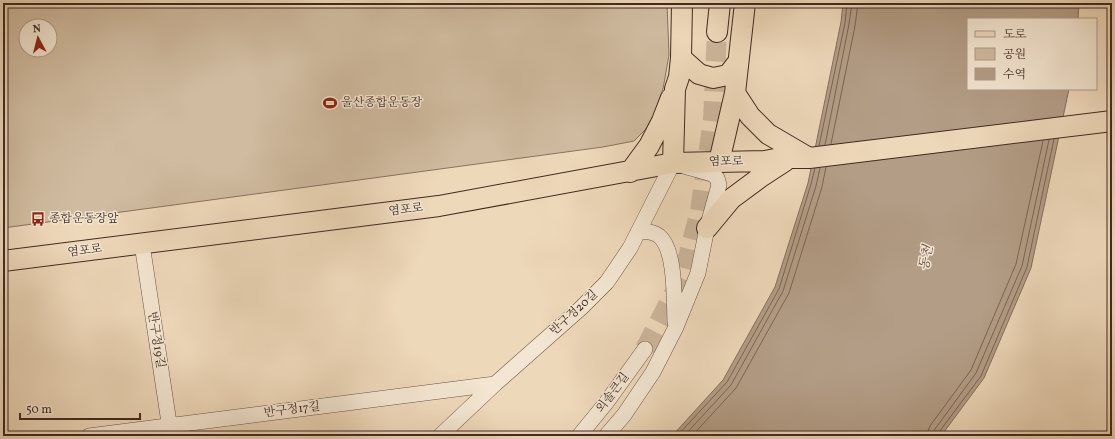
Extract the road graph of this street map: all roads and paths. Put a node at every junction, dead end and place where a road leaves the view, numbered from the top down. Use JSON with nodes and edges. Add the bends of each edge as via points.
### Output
{"nodes":[{"id":1,"x":682,"y":3,"type":"edge"},
{"id":2,"x":720,"y":3,"type":"edge"},
{"id":3,"x":745,"y":3,"type":"edge"},
{"id":4,"x":717,"y":32,"type":"tunnel mouth"},
{"id":5,"x":681,"y":58,"type":"junction"},
{"id":6,"x":738,"y":62,"type":"junction"},
{"id":7,"x":675,"y":89,"type":"junction"},
{"id":8,"x":735,"y":93,"type":"junction"},
{"id":9,"x":1112,"y":120,"type":"edge"},
{"id":10,"x":800,"y":158,"type":"junction"},
{"id":11,"x":718,"y":162,"type":"junction"},
{"id":12,"x":673,"y":163,"type":"junction"},
{"id":13,"x":630,"y":172,"type":"junction"},
{"id":14,"x":707,"y":228,"type":"junction"},
{"id":15,"x":638,"y":232,"type":"junction"},
{"id":16,"x":142,"y":244,"type":"junction"},
{"id":17,"x":3,"y":261,"type":"edge"},
{"id":18,"x":676,"y":327,"type":"junction"},
{"id":19,"x":645,"y":350,"type":"tunnel mouth"},
{"id":20,"x":495,"y":384,"type":"junction"},
{"id":21,"x":170,"y":431,"type":"edge"},
{"id":22,"x":89,"y":436,"type":"edge"},
{"id":23,"x":440,"y":436,"type":"edge"},
{"id":24,"x":579,"y":436,"type":"edge"},
{"id":25,"x":606,"y":436,"type":"edge"}],
"edges":[{"from":1,"to":5,"type":"main road"},
{"from":2,"to":4,"type":"main road"},
{"from":3,"to":6,"type":"main road"},
{"from":5,"to":6,"type":"main road","via":[[699,74],[713,78],[728,75]]},
{"from":5,"to":7,"type":"main road"},
{"from":6,"to":8,"type":"main road"},
{"from":7,"to":12,"type":"main road"},
{"from":7,"to":13,"type":"main road","via":[[649,146]]},
{"from":8,"to":10,"type":"main road","via":[[750,116],[768,134]]},
{"from":8,"to":11,"type":"main road"},
{"from":9,"to":10,"type":"main road","name":"염포로"},
{"from":10,"to":11,"type":"main road","name":"염포로"},
{"from":10,"to":14,"type":"main road","via":[[762,176],[731,199]]},
{"from":11,"to":12,"type":"main road","name":"염포로"},
{"from":12,"to":13,"type":"main road","name":"염포로"},
{"from":12,"to":14,"type":"street","via":[[712,174],[717,178],[719,185]]},
{"from":12,"to":15,"type":"street","name":"반구정20길"},
{"from":13,"to":16,"type":"main road","name":"염포로","via":[[439,206]]},
{"from":14,"to":18,"type":"street","via":[[698,273]]},
{"from":15,"to":18,"type":"street","via":[[649,231],[659,236],[669,251],[673,272]]},
{"from":15,"to":20,"type":"street","name":"반구정20길","via":[[607,282]]},
{"from":16,"to":17,"type":"main road","name":"염포로"},
{"from":16,"to":21,"type":"street","name":"반구정19길"},
{"from":18,"to":25,"type":"street","via":[[653,372],[624,415]]},
{"from":19,"to":24,"type":"street","name":"외솔큰길"},
{"from":20,"to":21,"type":"street","name":"반구정17길"},
{"from":20,"to":23,"type":"street","name":"반구정20길"},
{"from":21,"to":22,"type":"street","name":"반구정17길"}]}
